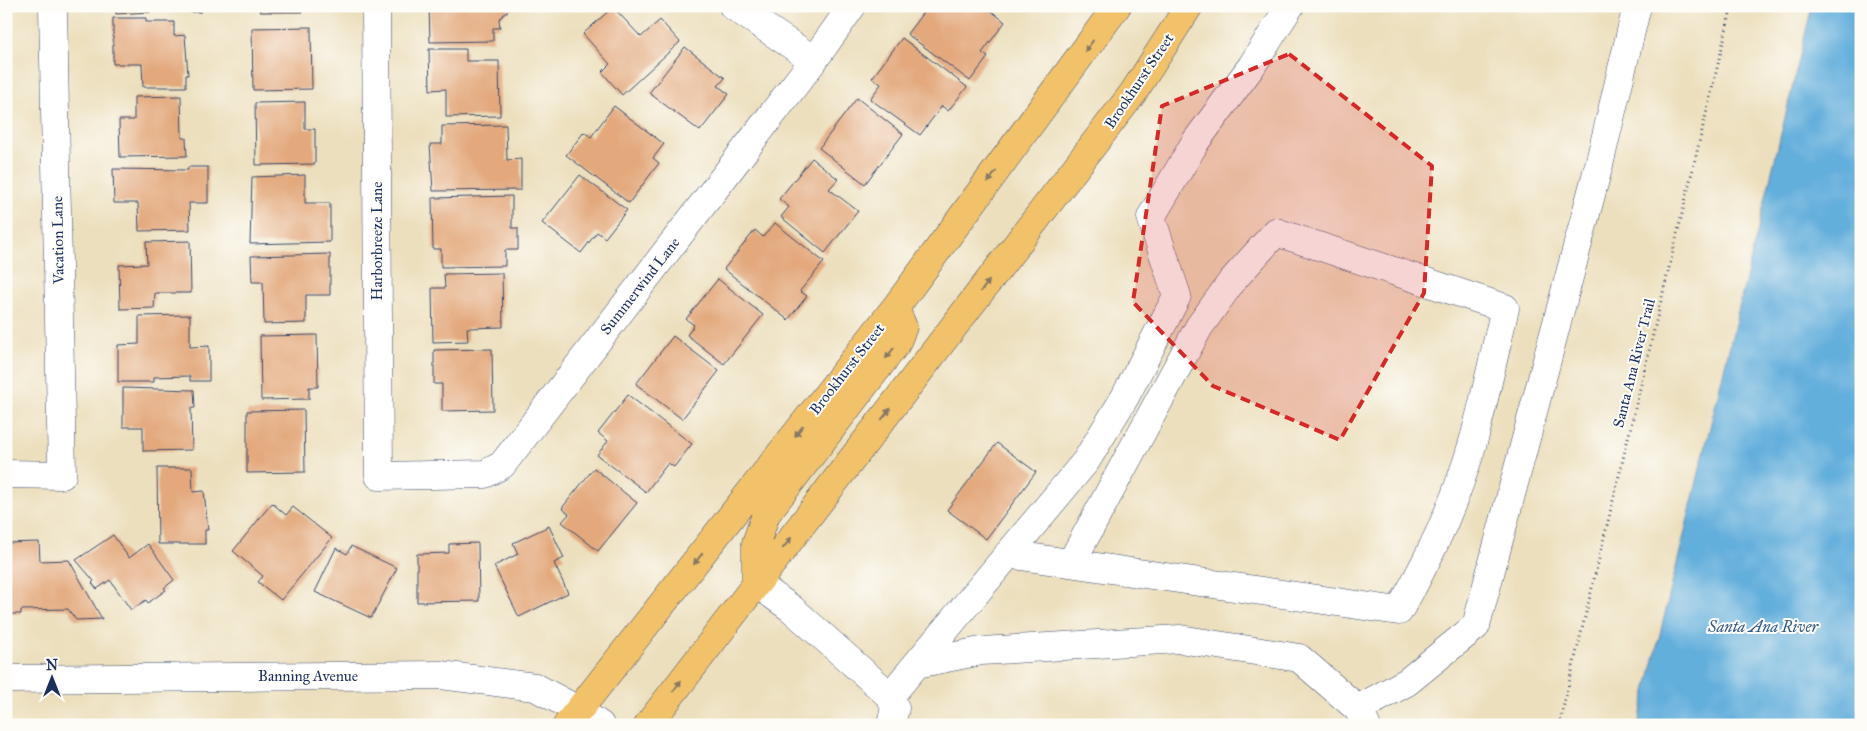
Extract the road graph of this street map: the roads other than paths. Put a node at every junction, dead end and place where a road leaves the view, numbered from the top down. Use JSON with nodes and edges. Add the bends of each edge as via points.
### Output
{"nodes":[{"id":1,"x":53,"y":6,"type":"edge"},
{"id":2,"x":376,"y":6,"type":"edge"},
{"id":3,"x":733,"y":6,"type":"edge"},
{"id":4,"x":852,"y":6,"type":"edge"},
{"id":5,"x":1117,"y":6,"type":"edge"},
{"id":6,"x":1188,"y":6,"type":"edge"},
{"id":7,"x":1290,"y":6,"type":"edge"},
{"id":8,"x":1637,"y":6,"type":"edge"},
{"id":9,"x":814,"y":60,"type":"junction"},
{"id":10,"x":895,"y":308,"type":"junction"},
{"id":11,"x":6,"y":474,"type":"edge"},
{"id":12,"x":379,"y":476,"type":"joint"},
{"id":13,"x":1008,"y":554,"type":"junction"},
{"id":14,"x":1072,"y":563,"type":"junction"},
{"id":15,"x":756,"y":583,"type":"junction"},
{"id":16,"x":917,"y":664,"type":"junction"},
{"id":17,"x":6,"y":679,"type":"edge"},
{"id":18,"x":890,"y":696,"type":"junction"},
{"id":19,"x":1362,"y":717,"type":"edge"},
{"id":20,"x":582,"y":720,"type":"edge"},
{"id":21,"x":648,"y":725,"type":"edge"},
{"id":22,"x":891,"y":725,"type":"edge"}],
"edges":[{"from":1,"to":11,"type":"street","name":"Vacation Lane","via":[[62,474]]},
{"from":2,"to":12,"type":"street","name":"Harborbreeze Lane"},
{"from":3,"to":9,"type":"street"},
{"from":4,"to":9,"type":"street","name":"Summerwind Lane"},
{"from":5,"to":10,"type":"main road","name":"Brookhurst Street","one_way":true},
{"from":15,"to":6,"type":"main road","name":"Brookhurst Street","one_way":true,"via":[[1133,93]]},
{"from":7,"to":13,"type":"street","via":[[1251,67],[1196,141],[1151,217],[1177,296],[1125,397],[1086,461]]},
{"from":8,"to":19,"type":"street","via":[[1600,161],[1476,626]]},
{"from":9,"to":12,"type":"street","name":"Summerwind Lane","via":[[502,465],[485,474]]},
{"from":10,"to":15,"type":"main road","one_way":true,"via":[[902,327],[896,344],[766,514],[756,543]]},
{"from":10,"to":20,"type":"main road","name":"Brookhurst Street","one_way":true},
{"from":13,"to":14,"type":"street"},
{"from":13,"to":16,"type":"street"},
{"from":14,"to":14,"type":"street","via":[[1399,611],[1421,574],[1442,526],[1473,441],[1505,308],[1276,232],[1232,281],[1199,327]]},
{"from":15,"to":18,"type":"street","via":[[792,609]]},
{"from":21,"to":15,"type":"main road","name":"Brookhurst Street","one_way":true},
{"from":16,"to":18,"type":"street"},
{"from":16,"to":19,"type":"street","via":[[982,651],[1180,639],[1299,658]]},
{"from":17,"to":20,"type":"street","name":"Banning Avenue","via":[[441,675],[535,687]]},
{"from":18,"to":22,"type":"street","via":[[895,708]]}]}
